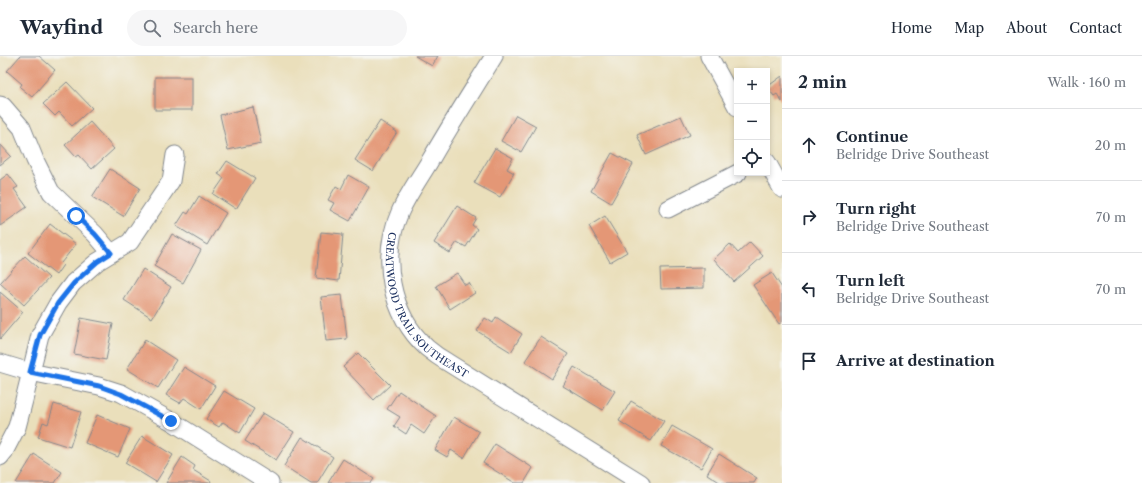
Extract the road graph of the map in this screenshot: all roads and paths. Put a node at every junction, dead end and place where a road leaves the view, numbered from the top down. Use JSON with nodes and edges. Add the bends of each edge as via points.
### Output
{"nodes":[{"id":1,"x":494,"y":56,"type":"edge"},
{"id":2,"x":709,"y":56,"type":"edge"},
{"id":3,"x":0,"y":104,"type":"edge"},
{"id":4,"x":735,"y":104,"type":"edge"},
{"id":5,"x":175,"y":155,"type":"dead end"},
{"id":6,"x":770,"y":167,"type":"edge"},
{"id":7,"x":734,"y":175,"type":"edge"},
{"id":8,"x":782,"y":189,"type":"edge"},
{"id":9,"x":668,"y":209,"type":"dead end"},
{"id":10,"x":111,"y":253,"type":"junction"},
{"id":11,"x":0,"y":363,"type":"edge"},
{"id":12,"x":30,"y":372,"type":"junction"},
{"id":13,"x":0,"y":457,"type":"edge"},
{"id":14,"x":270,"y":483,"type":"edge"},
{"id":15,"x":641,"y":483,"type":"edge"}],
"edges":[{"from":1,"to":15,"type":"street","name":"CREATWOOD TRAIL SOUTHEAST","via":[[400,211],[389,259],[392,286],[399,307],[410,328],[427,348]]},
{"from":2,"to":4,"type":"street"},
{"from":3,"to":10,"type":"street","via":[[22,128],[51,192]]},
{"from":5,"to":10,"type":"street","via":[[171,181],[130,242]]},
{"from":6,"to":8,"type":"street"},
{"from":7,"to":9,"type":"street"},
{"from":10,"to":12,"type":"street","via":[[74,283],[58,303],[40,335]]},
{"from":11,"to":12,"type":"street"},
{"from":12,"to":13,"type":"street","via":[[17,427]]},
{"from":12,"to":14,"type":"street","via":[[99,386],[121,394],[171,421]]}]}
